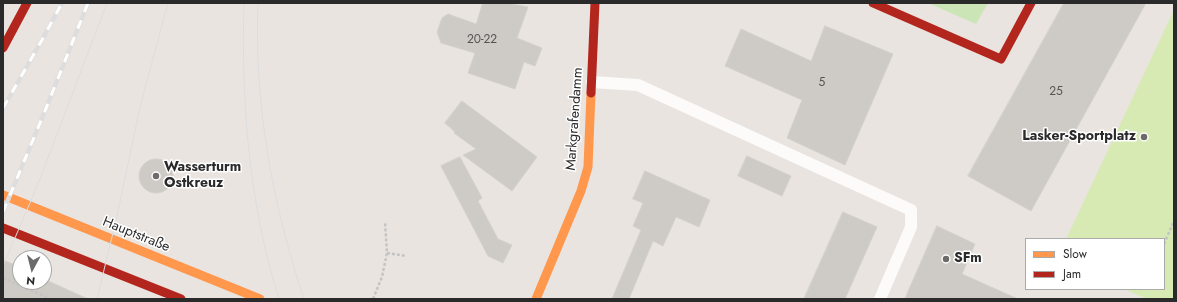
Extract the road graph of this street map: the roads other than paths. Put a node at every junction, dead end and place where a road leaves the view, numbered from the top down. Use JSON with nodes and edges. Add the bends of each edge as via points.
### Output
{"nodes":[{"id":1,"x":27,"y":3,"type":"edge"},
{"id":2,"x":595,"y":3,"type":"edge"},
{"id":3,"x":873,"y":3,"type":"edge"},
{"id":4,"x":1031,"y":3,"type":"edge"},
{"id":5,"x":3,"y":48,"type":"edge"},
{"id":6,"x":592,"y":82,"type":"junction"},
{"id":7,"x":3,"y":195,"type":"edge"},
{"id":8,"x":3,"y":228,"type":"edge"},
{"id":9,"x":181,"y":299,"type":"edge"},
{"id":10,"x":260,"y":299,"type":"edge"},
{"id":11,"x":536,"y":299,"type":"edge"},
{"id":12,"x":880,"y":299,"type":"edge"}],
"edges":[{"from":1,"to":5,"type":"main road"},
{"from":2,"to":6,"type":"main road","name":"Markgrafendamm"},
{"from":3,"to":4,"type":"main road","via":[[1001,59]]},
{"from":6,"to":11,"type":"main road","name":"Markgrafendamm","via":[[585,180]]},
{"from":6,"to":12,"type":"lane","via":[[638,85],[911,210],[911,227]]},
{"from":7,"to":10,"type":"main road","name":"Hauptstraße"},
{"from":8,"to":9,"type":"main road"}]}
